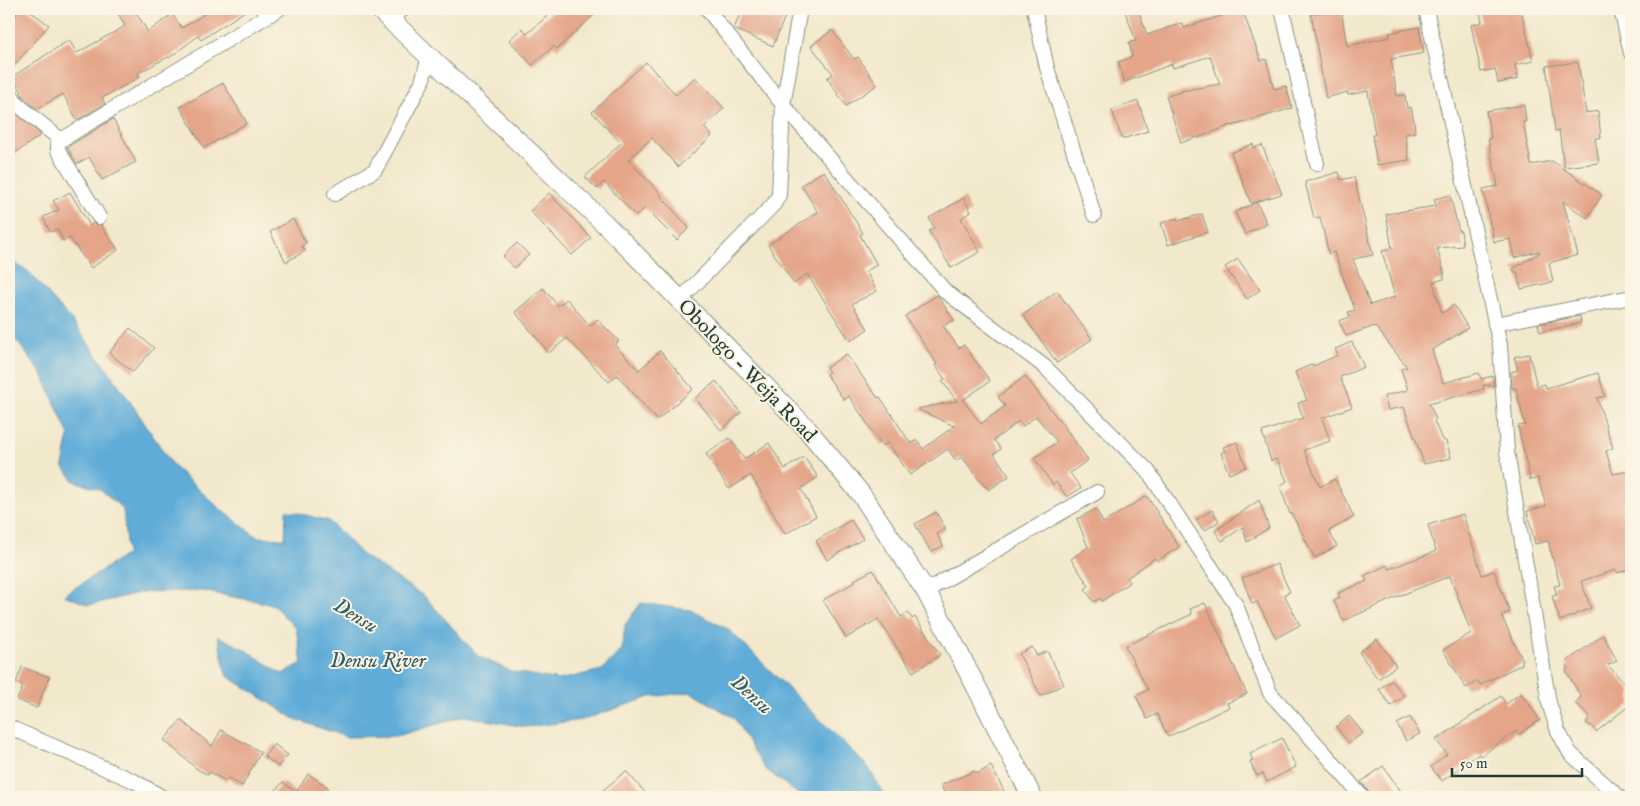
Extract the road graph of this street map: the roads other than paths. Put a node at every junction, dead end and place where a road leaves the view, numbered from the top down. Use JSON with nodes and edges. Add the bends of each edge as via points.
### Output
{"nodes":[{"id":1,"x":279,"y":9,"type":"edge"},
{"id":2,"x":707,"y":9,"type":"edge"},
{"id":3,"x":800,"y":9,"type":"edge"},
{"id":4,"x":1034,"y":9,"type":"edge"},
{"id":5,"x":1282,"y":9,"type":"edge"},
{"id":6,"x":1426,"y":9,"type":"edge"},
{"id":7,"x":1621,"y":9,"type":"edge"},
{"id":8,"x":395,"y":13,"type":"edge"},
{"id":9,"x":1631,"y":53,"type":"edge"},
{"id":10,"x":429,"y":57,"type":"junction"},
{"id":11,"x":9,"y":91,"type":"edge"},
{"id":12,"x":783,"y":105,"type":"junction"},
{"id":13,"x":62,"y":140,"type":"junction"},
{"id":14,"x":1317,"y":164,"type":"dead end"},
{"id":15,"x":335,"y":194,"type":"dead end"},
{"id":16,"x":1094,"y":215,"type":"dead end"},
{"id":17,"x":99,"y":217,"type":"dead end"},
{"id":18,"x":1631,"y":297,"type":"edge"},
{"id":19,"x":680,"y":300,"type":"junction"},
{"id":20,"x":1495,"y":324,"type":"junction"},
{"id":21,"x":1096,"y":492,"type":"dead end"},
{"id":22,"x":926,"y":591,"type":"junction"},
{"id":23,"x":9,"y":728,"type":"edge"},
{"id":24,"x":162,"y":797,"type":"edge"},
{"id":25,"x":1032,"y":797,"type":"edge"},
{"id":26,"x":1362,"y":797,"type":"edge"},
{"id":27,"x":1619,"y":797,"type":"edge"}],
"edges":[{"from":1,"to":13,"type":"street"},
{"from":2,"to":12,"type":"street"},
{"from":3,"to":12,"type":"street"},
{"from":4,"to":16,"type":"street","via":[[1047,68]]},
{"from":5,"to":14,"type":"street"},
{"from":6,"to":20,"type":"street"},
{"from":7,"to":9,"type":"street"},
{"from":8,"to":10,"type":"street","name":"Obologo - Weija Road"},
{"from":10,"to":15,"type":"street","via":[[422,82],[374,170]]},
{"from":10,"to":19,"type":"street","name":"Obologo - Weija Road"},
{"from":11,"to":13,"type":"street","via":[[17,104]]},
{"from":12,"to":19,"type":"street","via":[[779,195],[774,204]]},
{"from":12,"to":26,"type":"street","via":[[946,292],[1045,367],[1148,471],[1236,605],[1270,693]]},
{"from":13,"to":17,"type":"street","via":[[58,150]]},
{"from":18,"to":20,"type":"street"},
{"from":19,"to":22,"type":"street","name":"Obologo - Weija Road","via":[[806,428],[862,494]]},
{"from":20,"to":27,"type":"street","via":[[1500,345],[1507,452],[1549,703],[1558,731],[1570,753]]},
{"from":21,"to":22,"type":"street"},
{"from":22,"to":25,"type":"street","name":"Obologo - Weija Road"},
{"from":23,"to":24,"type":"street","via":[[134,781]]}]}
